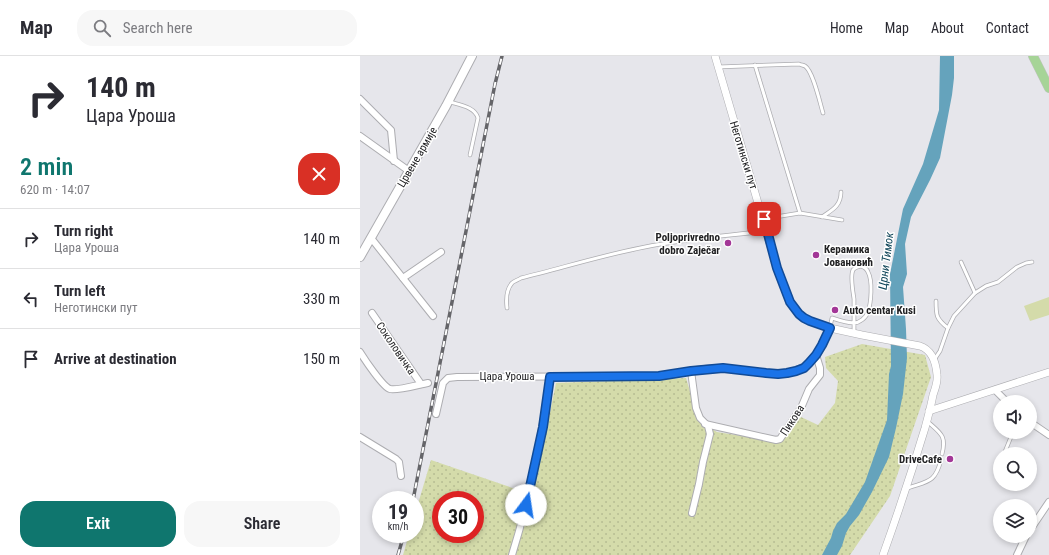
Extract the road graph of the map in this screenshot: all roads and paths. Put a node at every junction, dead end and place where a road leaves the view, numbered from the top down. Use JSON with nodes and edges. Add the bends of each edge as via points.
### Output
{"nodes":[{"id":1,"x":472,"y":56,"type":"edge"},
{"id":2,"x":715,"y":56,"type":"edge"},
{"id":3,"x":1033,"y":56,"type":"edge"},
{"id":4,"x":755,"y":65,"type":"junction"},
{"id":5,"x":718,"y":67,"type":"junction"},
{"id":6,"x":1049,"y":88,"type":"edge"},
{"id":7,"x":360,"y":99,"type":"edge"},
{"id":8,"x":448,"y":102,"type":"junction"},
{"id":9,"x":823,"y":113,"type":"dead end"},
{"id":10,"x":360,"y":136,"type":"edge"},
{"id":11,"x":470,"y":155,"type":"dead end"},
{"id":12,"x":394,"y":161,"type":"junction"},
{"id":13,"x":409,"y":171,"type":"junction"},
{"id":14,"x":841,"y":192,"type":"dead end"},
{"id":15,"x":800,"y":213,"type":"junction"},
{"id":16,"x":822,"y":217,"type":"junction"},
{"id":17,"x":764,"y":219,"type":"junction"},
{"id":18,"x":842,"y":220,"type":"dead end"},
{"id":19,"x":767,"y":231,"type":"junction"},
{"id":20,"x":371,"y":238,"type":"junction"},
{"id":21,"x":441,"y":252,"type":"dead end"},
{"id":22,"x":360,"y":257,"type":"edge"},
{"id":23,"x":961,"y":262,"type":"dead end"},
{"id":24,"x":1032,"y":262,"type":"dead end"},
{"id":25,"x":403,"y":278,"type":"junction"},
{"id":26,"x":975,"y":293,"type":"junction"},
{"id":27,"x":936,"y":301,"type":"dead end"},
{"id":28,"x":507,"y":308,"type":"dead end"},
{"id":29,"x":372,"y":313,"type":"dead end"},
{"id":30,"x":433,"y":316,"type":"dead end"},
{"id":31,"x":854,"y":323,"type":"junction"},
{"id":32,"x":830,"y":328,"type":"junction"},
{"id":33,"x":948,"y":328,"type":"junction"},
{"id":34,"x":854,"y":333,"type":"junction"},
{"id":35,"x":360,"y":352,"type":"edge"},
{"id":36,"x":816,"y":355,"type":"junction"},
{"id":37,"x":934,"y":360,"type":"junction"},
{"id":38,"x":691,"y":371,"type":"junction"},
{"id":39,"x":1049,"y":372,"type":"edge"},
{"id":40,"x":550,"y":377,"type":"junction"},
{"id":41,"x":428,"y":382,"type":"dead end"},
{"id":42,"x":420,"y":384,"type":"junction"},
{"id":43,"x":995,"y":390,"type":"junction"},
{"id":44,"x":1000,"y":395,"type":"edge"},
{"id":45,"x":929,"y":411,"type":"junction"},
{"id":46,"x":436,"y":414,"type":"dead end"},
{"id":47,"x":927,"y":421,"type":"junction"},
{"id":48,"x":705,"y":424,"type":"junction"},
{"id":49,"x":1037,"y":427,"type":"edge"},
{"id":50,"x":1049,"y":435,"type":"edge"},
{"id":51,"x":360,"y":437,"type":"edge"},
{"id":52,"x":942,"y":454,"type":"dead end"},
{"id":53,"x":941,"y":460,"type":"dead end"},
{"id":54,"x":401,"y":476,"type":"dead end"},
{"id":55,"x":906,"y":488,"type":"junction"},
{"id":56,"x":1049,"y":502,"type":"edge"},
{"id":57,"x":692,"y":513,"type":"dead end"},
{"id":58,"x":1037,"y":520,"type":"edge"},
{"id":59,"x":1023,"y":543,"type":"edge"},
{"id":60,"x":512,"y":555,"type":"edge"},
{"id":61,"x":883,"y":555,"type":"edge"},
{"id":62,"x":1017,"y":555,"type":"edge"}],
"edges":[{"from":1,"to":8,"type":"main road","name":"Црвене армије"},
{"from":2,"to":5,"type":"street","name":"Неготински пут"},
{"from":3,"to":6,"type":"main road"},
{"from":4,"to":5,"type":"lane"},
{"from":4,"to":9,"type":"lane","via":[[805,66],[813,79]]},
{"from":4,"to":15,"type":"lane"},
{"from":5,"to":17,"type":"street","name":"Неготински пут"},
{"from":7,"to":12,"type":"street","via":[[391,130]]},
{"from":8,"to":11,"type":"lane","via":[[476,113],[478,118]]},
{"from":8,"to":13,"type":"main road","name":"Црвене армије"},
{"from":10,"to":12,"type":"street"},
{"from":12,"to":13,"type":"street"},
{"from":13,"to":20,"type":"main road","name":"Црвене армије"},
{"from":14,"to":16,"type":"lane","via":[[840,201]]},
{"from":15,"to":16,"type":"lane"},
{"from":15,"to":17,"type":"lane"},
{"from":16,"to":18,"type":"lane"},
{"from":17,"to":19,"type":"street","name":"Неготински пут"},
{"from":19,"to":28,"type":"lane","via":[[645,247],[521,278],[512,284],[507,292]]},
{"from":19,"to":32,"type":"street","name":"Неготински пут","via":[[790,302],[804,318]]},
{"from":20,"to":22,"type":"main road","name":"Црвене армије"},
{"from":20,"to":25,"type":"street"},
{"from":21,"to":25,"type":"street"},
{"from":23,"to":26,"type":"lane"},
{"from":24,"to":26,"type":"lane","via":[[1017,267],[998,282]]},
{"from":25,"to":30,"type":"street"},
{"from":26,"to":33,"type":"lane","via":[[954,316]]},
{"from":27,"to":33,"type":"lane","via":[[938,320]]},
{"from":29,"to":42,"type":"street","name":"Соколовичка"},
{"from":31,"to":31,"type":"lane","via":[[868,313],[871,292],[868,271],[861,266],[852,271]]},
{"from":31,"to":32,"type":"lane","via":[[832,318]]},
{"from":31,"to":34,"type":"lane"},
{"from":32,"to":34,"type":"street","name":"Неготински пут"},
{"from":32,"to":36,"type":"street","name":"Цара Уроша"},
{"from":33,"to":37,"type":"lane"},
{"from":34,"to":37,"type":"street","name":"Неготински пут","via":[[926,348]]},
{"from":35,"to":42,"type":"street","via":[[390,389]]},
{"from":36,"to":38,"type":"street","name":"Цара Уроша","via":[[804,368],[787,373],[723,368]]},
{"from":36,"to":48,"type":"street","name":"Пикова","via":[[820,375],[780,439]]},
{"from":37,"to":45,"type":"street","via":[[937,382]]},
{"from":38,"to":40,"type":"street","name":"Цара Уроша","via":[[659,376]]},
{"from":38,"to":48,"type":"street","via":[[696,408]]},
{"from":39,"to":43,"type":"street"},
{"from":40,"to":46,"type":"street","name":"Цара Уроша","via":[[448,378],[443,383]]},
{"from":40,"to":60,"type":"street","via":[[543,427]]},
{"from":41,"to":42,"type":"street"},
{"from":43,"to":44,"type":"street"},
{"from":43,"to":45,"type":"street"},
{"from":45,"to":47,"type":"street"},
{"from":47,"to":52,"type":"lane","via":[[942,434]]},
{"from":47,"to":55,"type":"street"},
{"from":48,"to":57,"type":"street","via":[[710,434]]},
{"from":49,"to":50,"type":"street"},
{"from":51,"to":54,"type":"street","via":[[396,459],[399,462]]},
{"from":53,"to":55,"type":"lane","via":[[934,477]]},
{"from":55,"to":61,"type":"street"},
{"from":56,"to":58,"type":"street"},
{"from":59,"to":62,"type":"street"}]}
